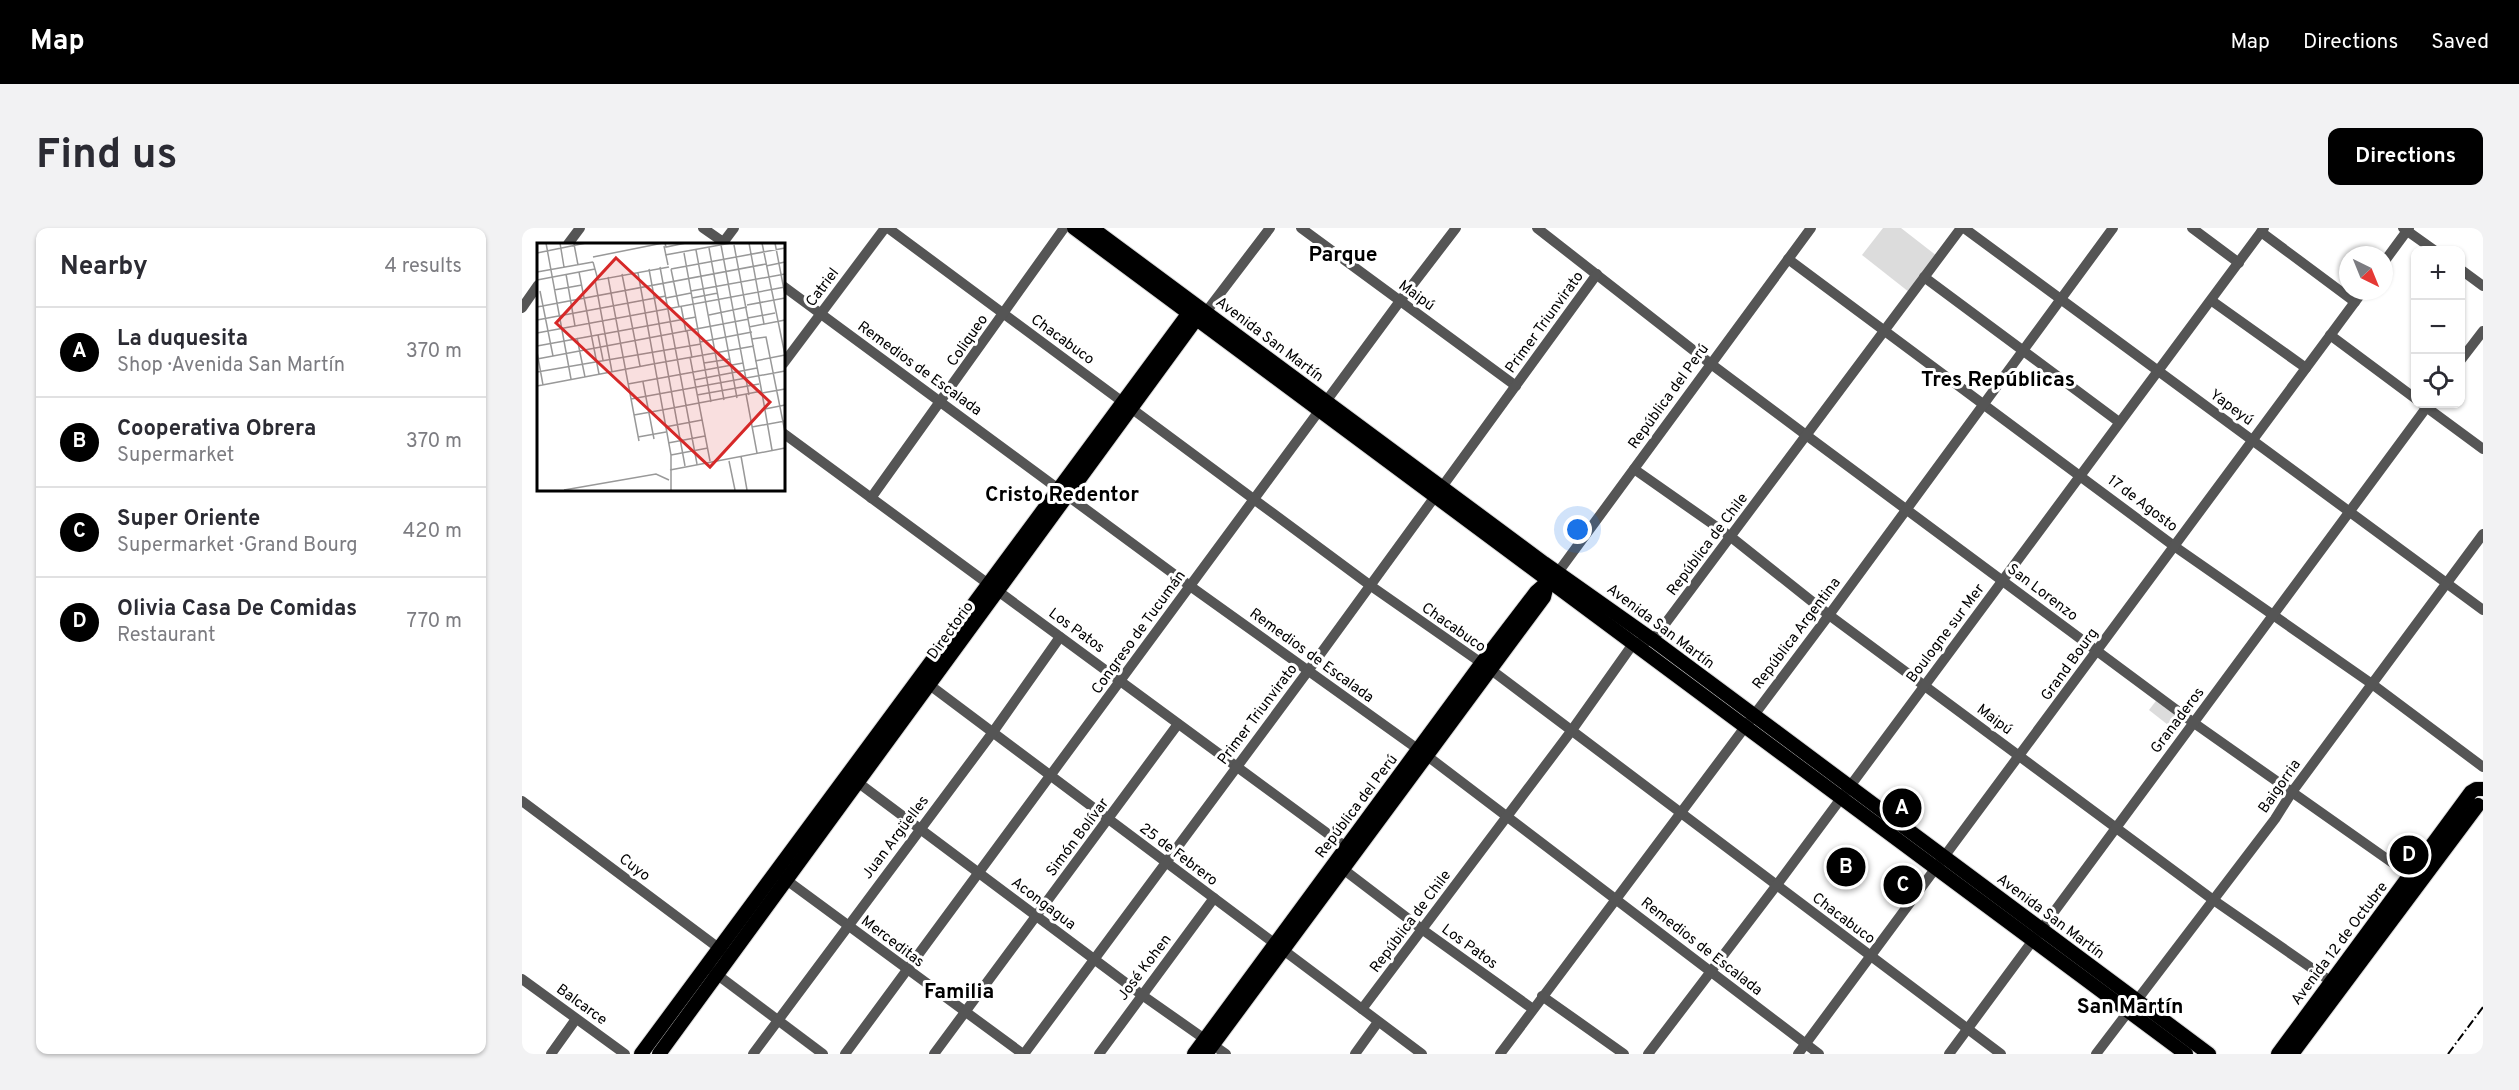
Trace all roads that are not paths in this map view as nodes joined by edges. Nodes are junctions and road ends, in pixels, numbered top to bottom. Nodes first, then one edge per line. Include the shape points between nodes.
1 (580, 228) edge
2 (703, 228) edge
3 (734, 228) edge
4 (886, 228) edge
5 (1064, 228) edge
6 (1074, 228) edge
7 (1092, 228) edge
8 (1270, 228) edge
9 (1301, 228) edge
10 (1456, 228) edge
11 (1538, 228) edge
12 (1811, 228) edge
13 (1962, 228) edge
14 (2113, 228) edge
15 (2192, 228) edge
16 (2406, 229) edge
17 (2263, 230) edge
18 (569, 243) edge
19 (723, 243) edge
20 (725, 243) edge
21 (2429, 246) edge
22 (2393, 248) edge
23 (1788, 259) junction
24 (2239, 263) junction
25 (2465, 272) edge
26 (1597, 274) junction
27 (1924, 277) junction
28 (2483, 285) edge
29 (537, 286) edge
30 (784, 287) edge
31 (2060, 300) junction
32 (1400, 301) junction
33 (2212, 301) junction
34 (2355, 302) joint
35 (522, 308) edge
36 (1197, 312) junction
37 (821, 314) junction
38 (1004, 314) junction
39 (1885, 330) junction
40 (2483, 331) edge
41 (2330, 335) junction
42 (2023, 351) junction
43 (2465, 354) edge
44 (784, 363) edge
45 (1711, 364) junction
46 (2306, 368) junction
47 (2157, 370) junction
48 (1516, 386) junction
49 (2411, 396) edge
50 (941, 402) junction
51 (1984, 404) junction
52 (1128, 405) junction
53 (1323, 406) junction
54 (2423, 408) edge
55 (2429, 408) edge
56 (2119, 422) junction
57 (784, 434) edge
58 (1806, 435) junction
59 (2252, 441) junction
60 (2483, 449) edge
61 (1634, 469) junction
62 (2079, 476) junction
63 (1063, 492) junction
64 (1439, 492) junction
65 (871, 498) junction
66 (1255, 500) junction
67 (1906, 509) junction
68 (2349, 513) junction
69 (2483, 534) edge
70 (1731, 537) junction
71 (2174, 546) junction
72 (1560, 571) junction
73 (1548, 581) junction
74 (2003, 581) junction
75 (2446, 583) junction
76 (1191, 586) junction
77 (1371, 586) junction
78 (993, 587) junction
79 (2483, 610) edge
80 (1829, 615) junction
81 (2273, 616) junction
82 (1060, 637) junction
83 (1653, 640) junction
84 (1633, 644) junction
85 (2097, 651) junction
86 (1485, 667) junction
87 (1308, 671) junction
88 (1121, 680) junction
89 (924, 681) junction
90 (2372, 684) junction
91 (1925, 686) junction
92 (1749, 721) junction
93 (2194, 723) junction
94 (1178, 724) junction
95 (1572, 730) junction
96 (993, 732) junction
97 (1422, 753) junction
98 (2019, 756) junction
99 (2483, 767) edge
100 (1235, 768) junction
101 (1051, 776) junction
102 (852, 779) junction
103 (1849, 786) junction
104 (2292, 792) junction
105 (2480, 796) edge
106 (1840, 798) junction
107 (522, 801) edge
108 (1681, 813) junction
109 (1506, 818) junction
110 (1109, 820) junction
111 (2115, 827) junction
112 (920, 829) junction
113 (1349, 849) junction
114 (1945, 857) junction
115 (1167, 863) junction
116 (1338, 865) junction
117 (1936, 869) junction
118 (979, 873) junction
119 (781, 876) junction
120 (2414, 879) junction
121 (1776, 886) junction
122 (1214, 898) junction
123 (1616, 899) junction
124 (2212, 899) junction
125 (1037, 917) junction
126 (848, 926) junction
127 (2041, 929) junction
128 (1423, 930) junction
129 (2032, 940) junction
130 (1279, 946) junction
131 (725, 952) junction
132 (1870, 957) junction
133 (1094, 960) junction
134 (712, 970) junction
135 (906, 970) junction
136 (1709, 972) junction
137 (522, 978) edge
138 (2336, 985) junction
139 (1142, 995) junction
140 (1542, 996) junction
141 (2132, 1006) junction
142 (1362, 1009) junction
143 (1533, 1009) junction
144 (966, 1012) junction
145 (576, 1019) junction
146 (778, 1020) junction
147 (1378, 1022) junction
148 (1967, 1029) junction
149 (1806, 1044) junction
150 (1208, 1046) edge
151 (551, 1054) edge
152 (625, 1054) edge
153 (641, 1054) edge
154 (659, 1054) edge
155 (753, 1054) edge
156 (824, 1054) edge
157 (845, 1054) edge
158 (934, 1054) edge
159 (1023, 1054) edge
160 (1099, 1054) edge
161 (1194, 1054) edge
162 (1226, 1054) edge
163 (1355, 1054) edge
164 (1422, 1054) edge
165 (1500, 1054) edge
166 (1624, 1054) edge
167 (1648, 1054) edge
168 (1798, 1054) edge
169 (1819, 1054) edge
170 (1949, 1054) edge
171 (2001, 1054) edge
172 (2096, 1054) edge
173 (2186, 1054) edge
174 (2209, 1054) edge
175 (2278, 1054) edge
176 (2292, 1054) edge

1 - 18 street
2 - 19 street
3 - 20 street
4 - 37 street, Catriel
4 - 38 street, Chacabuco
5 - 38 street, Coliqueo
6 - 36 main road, Avenida San Martín
7 - 36 main road, Avenida San Martín
8 - 36 street, Directorio
9 - 32 street, Maipú
10 - 32 street, Congreso de Tucumán
11 - 26 street
12 - 23 street, República del Perú
13 - 27 street, República de Chile
13 - 31 street, Yapeyú
14 - 31 street, República Argentina
15 - 24 street
16 - 21 street
16 - 22 street
17 - 24 street, Boulogne sur Mer
17 - 34 street
23 - 39 street, 17 de Agosto
23 - 45 street, República del Perú
24 - 33 street, Boulogne sur Mer
25 - 28 street
26 - 45 street, San Lorenzo
26 - 48 street, Primer Triunvirato
27 - 39 street, República de Chile
27 - 42 street
29 - 35 street
30 - 37 street, Remedios de Escalada
31 - 42 street, República Argentina
31 - 47 street, Yapeyú
32 - 48 street, Maipú
32 - 53 street, Congreso de Tucumán
33 - 46 street
33 - 47 street, Boulogne sur Mer
34 - 41 street, Grand Bourg
36 - 52 main road, Directorio
36 - 53 main road, Avenida San Martín
37 - 44 street, Catriel
37 - 50 street, Remedios de Escalada
38 - 50 street, Coliqueo
38 - 52 street, Chacabuco
39 - 51 street, 17 de Agosto
39 - 58 street, República de Chile
40 - 43 street
41 - 46 street, Grand Bourg
41 - 49 street
42 - 51 street, República Argentina
42 - 56 street
45 - 58 street, San Lorenzo
45 - 61 street, República del Perú
46 - 59 street, Grand Bourg
47 - 56 street, Boulogne sur Mer
47 - 59 street, Yapeyú
48 - 64 street, Primer Triunvirato
50 - 63 street, Remedios de Escalada
50 - 65 street, Coliqueo
51 - 62 street, 17 de Agosto
51 - 67 street, República Argentina
52 - 63 main road, Directorio
52 - 66 street, Chacabuco
53 - 64 main road, Avenida San Martín
53 - 66 street, Congreso de Tucumán
54 - 68 street, Granaderos
55 - 60 street
56 - 62 street, Boulogne sur Mer
57 - 65 street, Los Patos
58 - 67 street, San Lorenzo
58 - 70 street, República de Chile
59 - 68 street, Yapeyú
59 - 71 street, Grand Bourg
61 - 70 street, Maipú
61 - 72 street, República del Perú
62 - 71 street, 17 de Agosto
62 - 74 street, Boulogne sur Mer
63 - 76 street, Remedios de Escalada
63 - 78 main road, Directorio
64 - 72 main road, Avenida San Martín
64 - 73 main road, Avenida San Martín
64 - 77 street, Primer Triunvirato
65 - 78 street, Los Patos
66 - 76 street, Congreso de Tucumán
66 - 77 street, Chacabuco
67 - 74 street, San Lorenzo
67 - 80 street, República Argentina
68 - 75 street, Yapeyú
68 - 81 street, Granaderos
69 - 75 street, Baigorria
70 - 80 street, Maipú
70 - 83 street, República de Chile
71 - 81 street, 17 de Agosto
71 - 85 street, Grand Bourg
72 - 73 main road, República del Perú
72 - 83 main road, Avenida San Martín
73 - 84 main road, Avenida San Martín
73 - 86 main road, República del Perú via 1536,592
74 - 85 street, San Lorenzo
74 - 91 street, Boulogne sur Mer
75 - 79 street, Yapeyú
75 - 90 street, Baigorria
76 - 87 street, Remedios de Escalada
76 - 88 street, Congreso de Tucumán
77 - 86 street, Chacabuco
77 - 87 street, Primer Triunvirato
78 - 82 street, Los Patos
78 - 89 main road, Directorio
80 - 91 street, Maipú
80 - 92 street, República Argentina
81 - 90 street, 17 de Agosto
81 - 93 street, Granaderos
82 - 88 street, Los Patos
82 - 96 street, Juan Argüelles
83 - 84 street
83 - 92 main road, Avenida San Martín
84 - 92 main road, Avenida San Martín
84 - 95 street, República de Chile
85 - 93 street, San Lorenzo
85 - 98 street, Grand Bourg
86 - 95 street, Chacabuco
86 - 97 main road, República del Perú
87 - 97 street, Remedios de Escalada
87 - 100 street, Primer Triunvirato
88 - 94 street, Los Patos
88 - 101 street, Congreso de Tucumán
89 - 96 street, 25 de Febrero
89 - 102 main road, Directorio
90 - 99 street, 17 de Agosto
90 - 104 street, Baigorria
91 - 98 street, Maipú
91 - 103 street, Boulogne sur Mer
92 - 103 main road, Avenida San Martín
92 - 106 main road, Avenida San Martín
92 - 108 street, República Argentina
93 - 104 street, San Lorenzo
93 - 111 street, Granaderos
94 - 100 street, Los Patos
94 - 110 street, Simón Bolívar
95 - 108 street, Chacabuco
95 - 109 street, República de Chile
96 - 101 street, 25 de Febrero
96 - 112 street, Juan Argüelles
97 - 109 street, Remedios de Escalada
97 - 113 main road, República del Perú
98 - 111 street, Maipú
98 - 114 street, Grand Bourg
100 - 113 street, Los Patos
100 - 115 street, Primer Triunvirato
101 - 110 street, 25 de Febrero
101 - 118 street, Congreso de Tucumán
102 - 112 street, Acongagua
102 - 119 main road, Directorio
103 - 106 street, Boulogne sur Mer
103 - 114 main road, Avenida San Martín
104 - 120 street, San Lorenzo
104 - 124 street, Baigorria
105 - 120 main road, Avenida 12 de Octubre
106 - 117 main road, Avenida San Martín
106 - 121 street, Boulogne sur Mer
107 - 131 street, Cuyo
108 - 121 street, Chacabuco
108 - 123 street, República Argentina
109 - 123 street, Remedios de Escalada
109 - 128 street, República de Chile
110 - 115 street, 25 de Febrero
110 - 125 street, Simón Bolívar
111 - 124 street, Maipú
111 - 127 street, Granaderos
112 - 118 street, Acongagua
112 - 126 street, Juan Argüelles
113 - 116 main road, República del Perú
114 - 117 street, Grand Bourg
114 - 127 main road, Avenida San Martín
115 - 122 street, 25 de Febrero
115 - 133 street, Primer Triunvirato
116 - 128 street, Los Patos
116 - 130 main road, República del Perú
117 - 129 main road, Avenida San Martín
117 - 132 street, Grand Bourg
118 - 125 street, Acongagua
118 - 135 street, Congreso de Tucumán
119 - 126 street, Merceditas
119 - 131 main road, Directorio
120 - 138 main road, Avenida 12 de Octubre
121 - 132 street, Chacabuco
121 - 136 street, Boulogne sur Mer
122 - 130 street, 25 de Febrero
122 - 139 street, José Kohen
123 - 136 street, Remedios de Escalada
123 - 140 street, República Argentina
124 - 138 street, Maipú
124 - 141 street, Baigorria
125 - 133 street, Acongagua
125 - 144 street, Simón Bolívar
126 - 135 street, Merceditas
126 - 146 street, Juan Argüelles
127 - 129 street, Granaderos
127 - 141 main road, Avenida San Martín
128 - 142 street, República de Chile
128 - 143 street, Los Patos
129 - 141 main road, Avenida San Martín
129 - 148 street, Granaderos
130 - 142 street, 25 de Febrero
130 - 150 main road, República del Perú
131 - 134 main road, Directorio
132 - 148 street, Chacabuco
132 - 149 street, Grand Bourg
133 - 139 street, Acongagua
133 - 159 street, Primer Triunvirato
134 - 146 street
134 - 153 main road, Directorio
134 - 154 main road, Directorio
135 - 144 street, Merceditas
135 - 157 street, Congreso de Tucumán
136 - 149 street, Remedios de Escalada
136 - 167 street, Boulogne sur Mer
137 - 145 street, Balcarce
138 - 175 main road, Avenida 12 de Octubre
138 - 176 main road, Avenida 12 de Octubre
139 - 150 street, Acongagua
139 - 160 street, José Kohen
140 - 143 street, República Argentina
140 - 166 street
141 - 172 street, Baigorria
141 - 173 main road, Avenida San Martín
141 - 174 main road, Avenida San Martín
142 - 147 street, 25 de Febrero
143 - 165 street, República Argentina
144 - 158 street, Simón Bolívar
144 - 159 street, Merceditas
145 - 151 street
145 - 152 street, Balcarce
146 - 155 street, Juan Argüelles
146 - 156 street
147 - 163 street
147 - 164 street, 25 de Febrero
148 - 170 street, Granaderos
148 - 171 street, Chacabuco
149 - 168 street, Grand Bourg
149 - 169 street, Remedios de Escalada
150 - 161 main road, República del Perú
150 - 162 street, Acongagua

